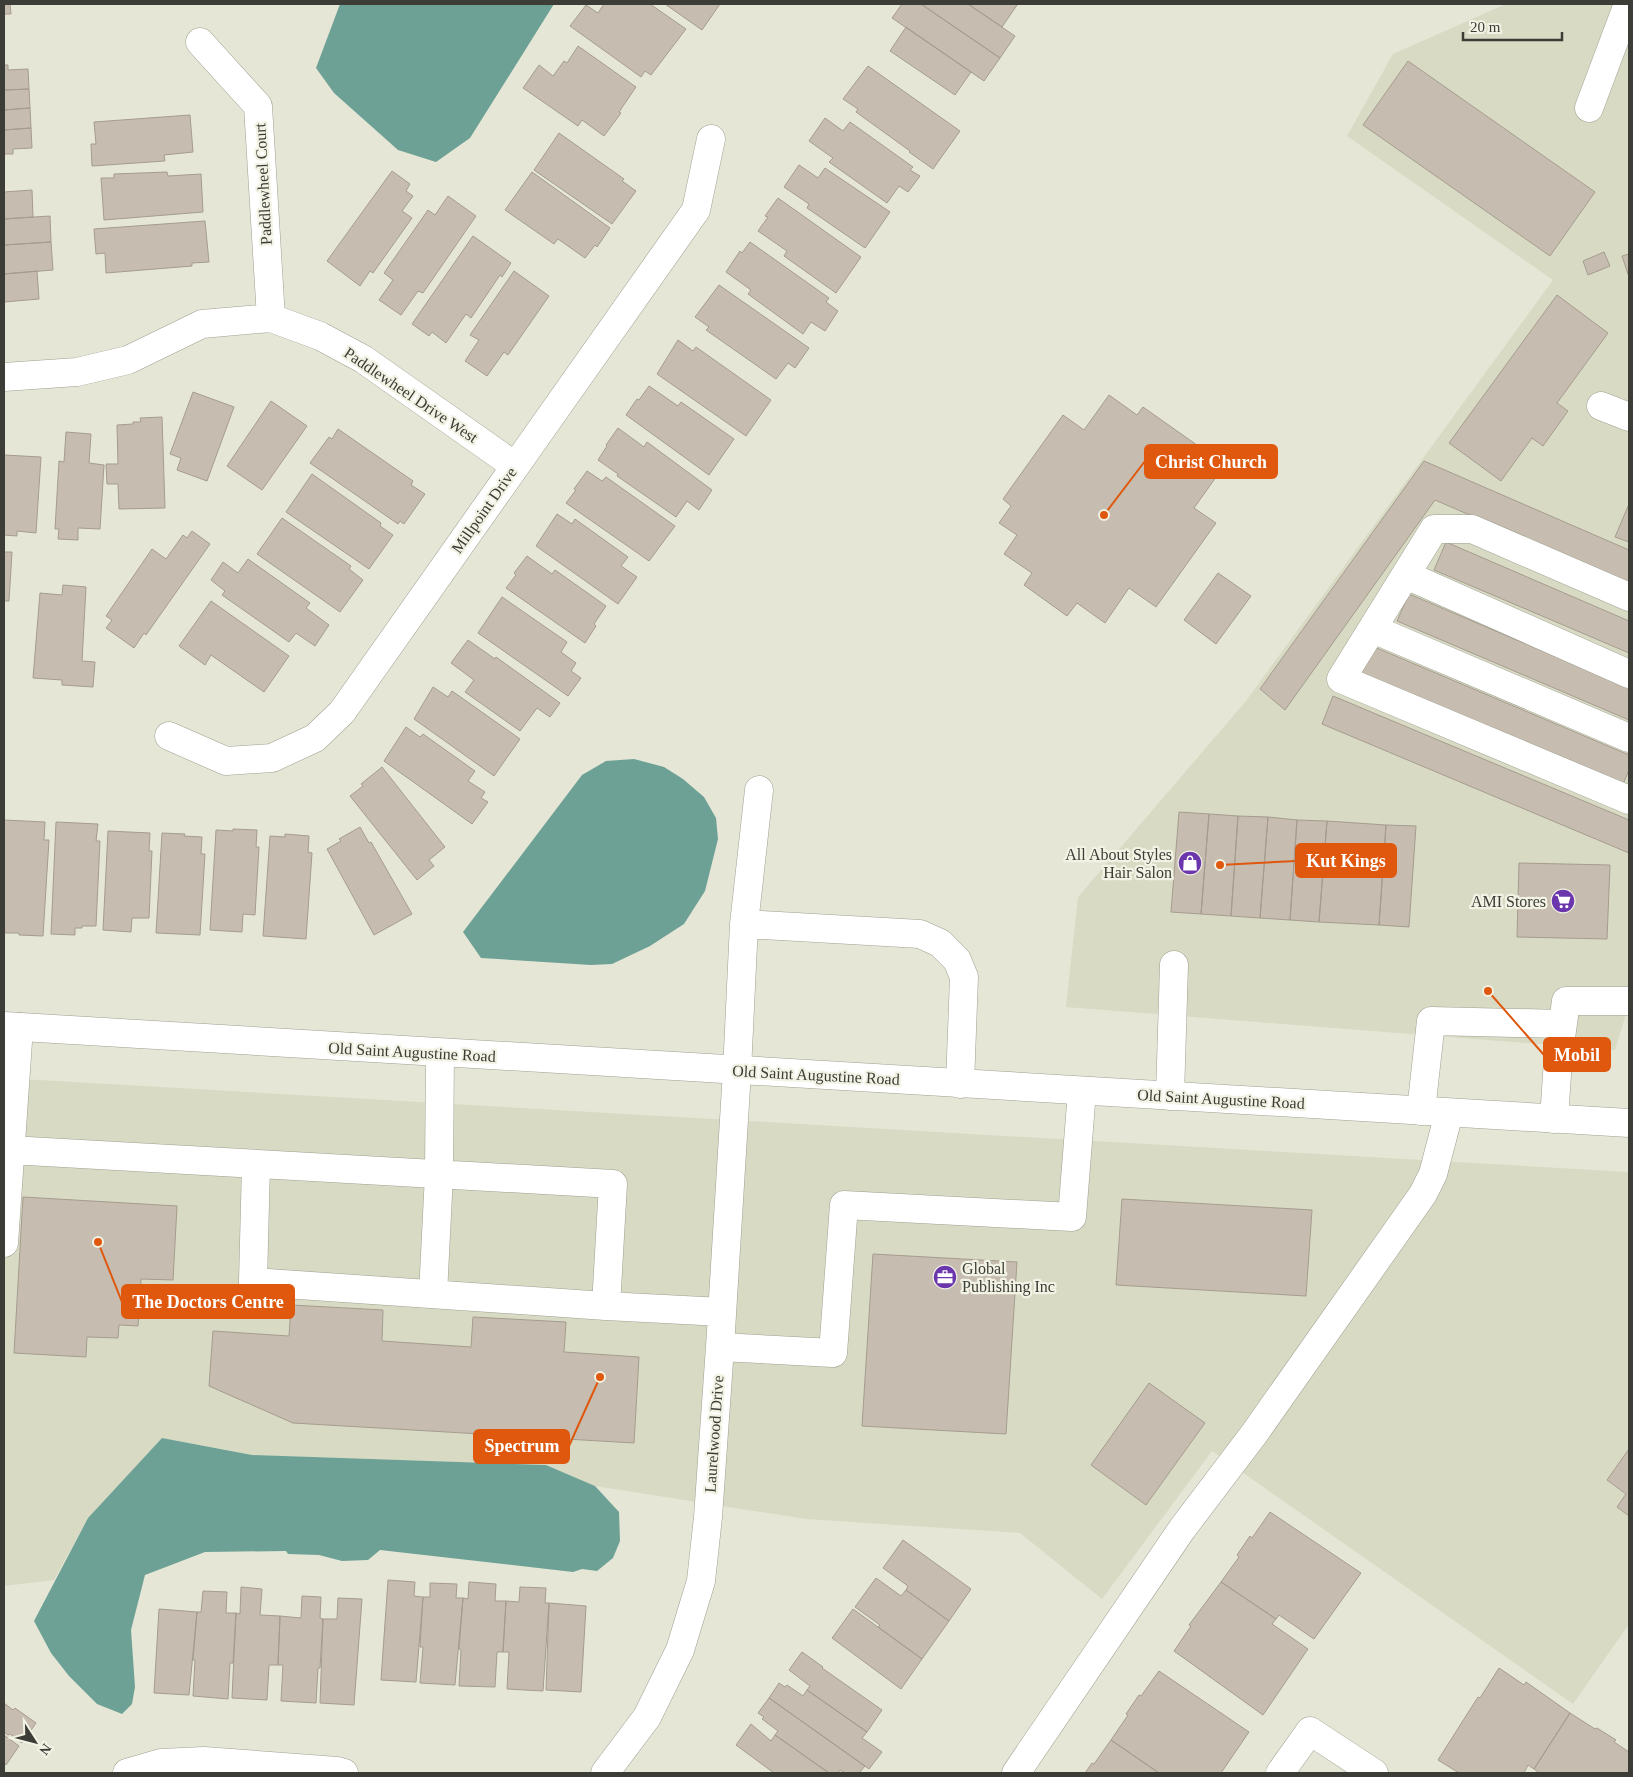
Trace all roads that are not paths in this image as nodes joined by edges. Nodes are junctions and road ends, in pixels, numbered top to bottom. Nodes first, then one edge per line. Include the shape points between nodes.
1 (1628, 4) edge
2 (200, 42) dead end
3 (1589, 108) dead end
4 (711, 139) dead end
5 (271, 318) junction
6 (4, 377) edge
7 (1601, 406) dead end
8 (1629, 417) edge
9 (515, 466) junction
10 (1406, 575) junction
11 (1629, 597) edge
12 (1372, 629) junction
13 (1629, 674) edge
14 (169, 736) dead end
15 (1629, 738) edge
16 (759, 790) dead end
17 (1629, 800) edge
18 (744, 924) junction
19 (1174, 965) dead end
20 (1629, 1001) edge
21 (1563, 1024) junction
22 (11, 1027) edge
23 (440, 1053) junction
24 (737, 1071) junction
25 (960, 1084) junction
26 (1082, 1091) junction
27 (1170, 1096) junction
28 (1421, 1111) junction
29 (1449, 1112) junction
30 (1554, 1119) junction
31 (1629, 1123) edge
32 (10, 1150) junction
33 (256, 1165) junction
34 (438, 1175) junction
35 (4, 1243) edge
36 (433, 1294) junction
37 (606, 1306) junction
38 (722, 1312) junction
39 (720, 1347) junction
40 (127, 1773) edge
41 (344, 1773) edge
42 (605, 1773) edge
43 (1016, 1773) edge
44 (1280, 1773) edge
45 (1374, 1773) edge

1 - 3 street
2 - 5 street, Paddlewheel Court via 258,106
4 - 9 street, Millpoint Drive via 696,210
5 - 6 street, Paddlewheel Drive West via 202,324 128,360 77,372
5 - 9 street, Paddlewheel Drive West via 320,336 363,359
7 - 8 street
9 - 14 street, Millpoint Drive via 342,712 315,738 272,758 226,761
10 - 11 street via 1434,530 1472,529
10 - 12 street
10 - 13 street
12 - 15 street
12 - 17 street via 1341,679
16 - 18 street, Laurelwood Drive
18 - 24 street, Laurelwood Drive
18 - 25 street via 920,934 940,943 957,960 964,976
19 - 27 street
20 - 21 street via 1566,1001
21 - 28 street via 1431,1021
21 - 30 street
22 - 23 street, Old Saint Augustine Road
22 - 32 street
23 - 24 street, Old Saint Augustine Road
23 - 34 street
24 - 25 street, Old Saint Augustine Road
24 - 38 street, Laurelwood Drive
25 - 26 street, Old Saint Augustine Road
26 - 27 street, Old Saint Augustine Road
26 - 39 street via 1072,1217 844,1206 833,1353
27 - 28 street, Old Saint Augustine Road
28 - 29 street, Old Saint Augustine Road
29 - 30 street, Old Saint Augustine Road
29 - 43 street via 1433,1174 1423,1194 1254,1434 1182,1529
30 - 31 street, Old Saint Augustine Road
32 - 33 street
32 - 35 street
33 - 34 street
33 - 36 street via 253,1282
34 - 36 street
34 - 37 street via 613,1184
36 - 37 street
37 - 38 street
38 - 39 street, Laurelwood Drive
39 - 42 street, Laurelwood Drive via 701,1581 680,1650 647,1717
40 - 41 street via 161,1763 204,1761
44 - 45 street via 1310,1731

